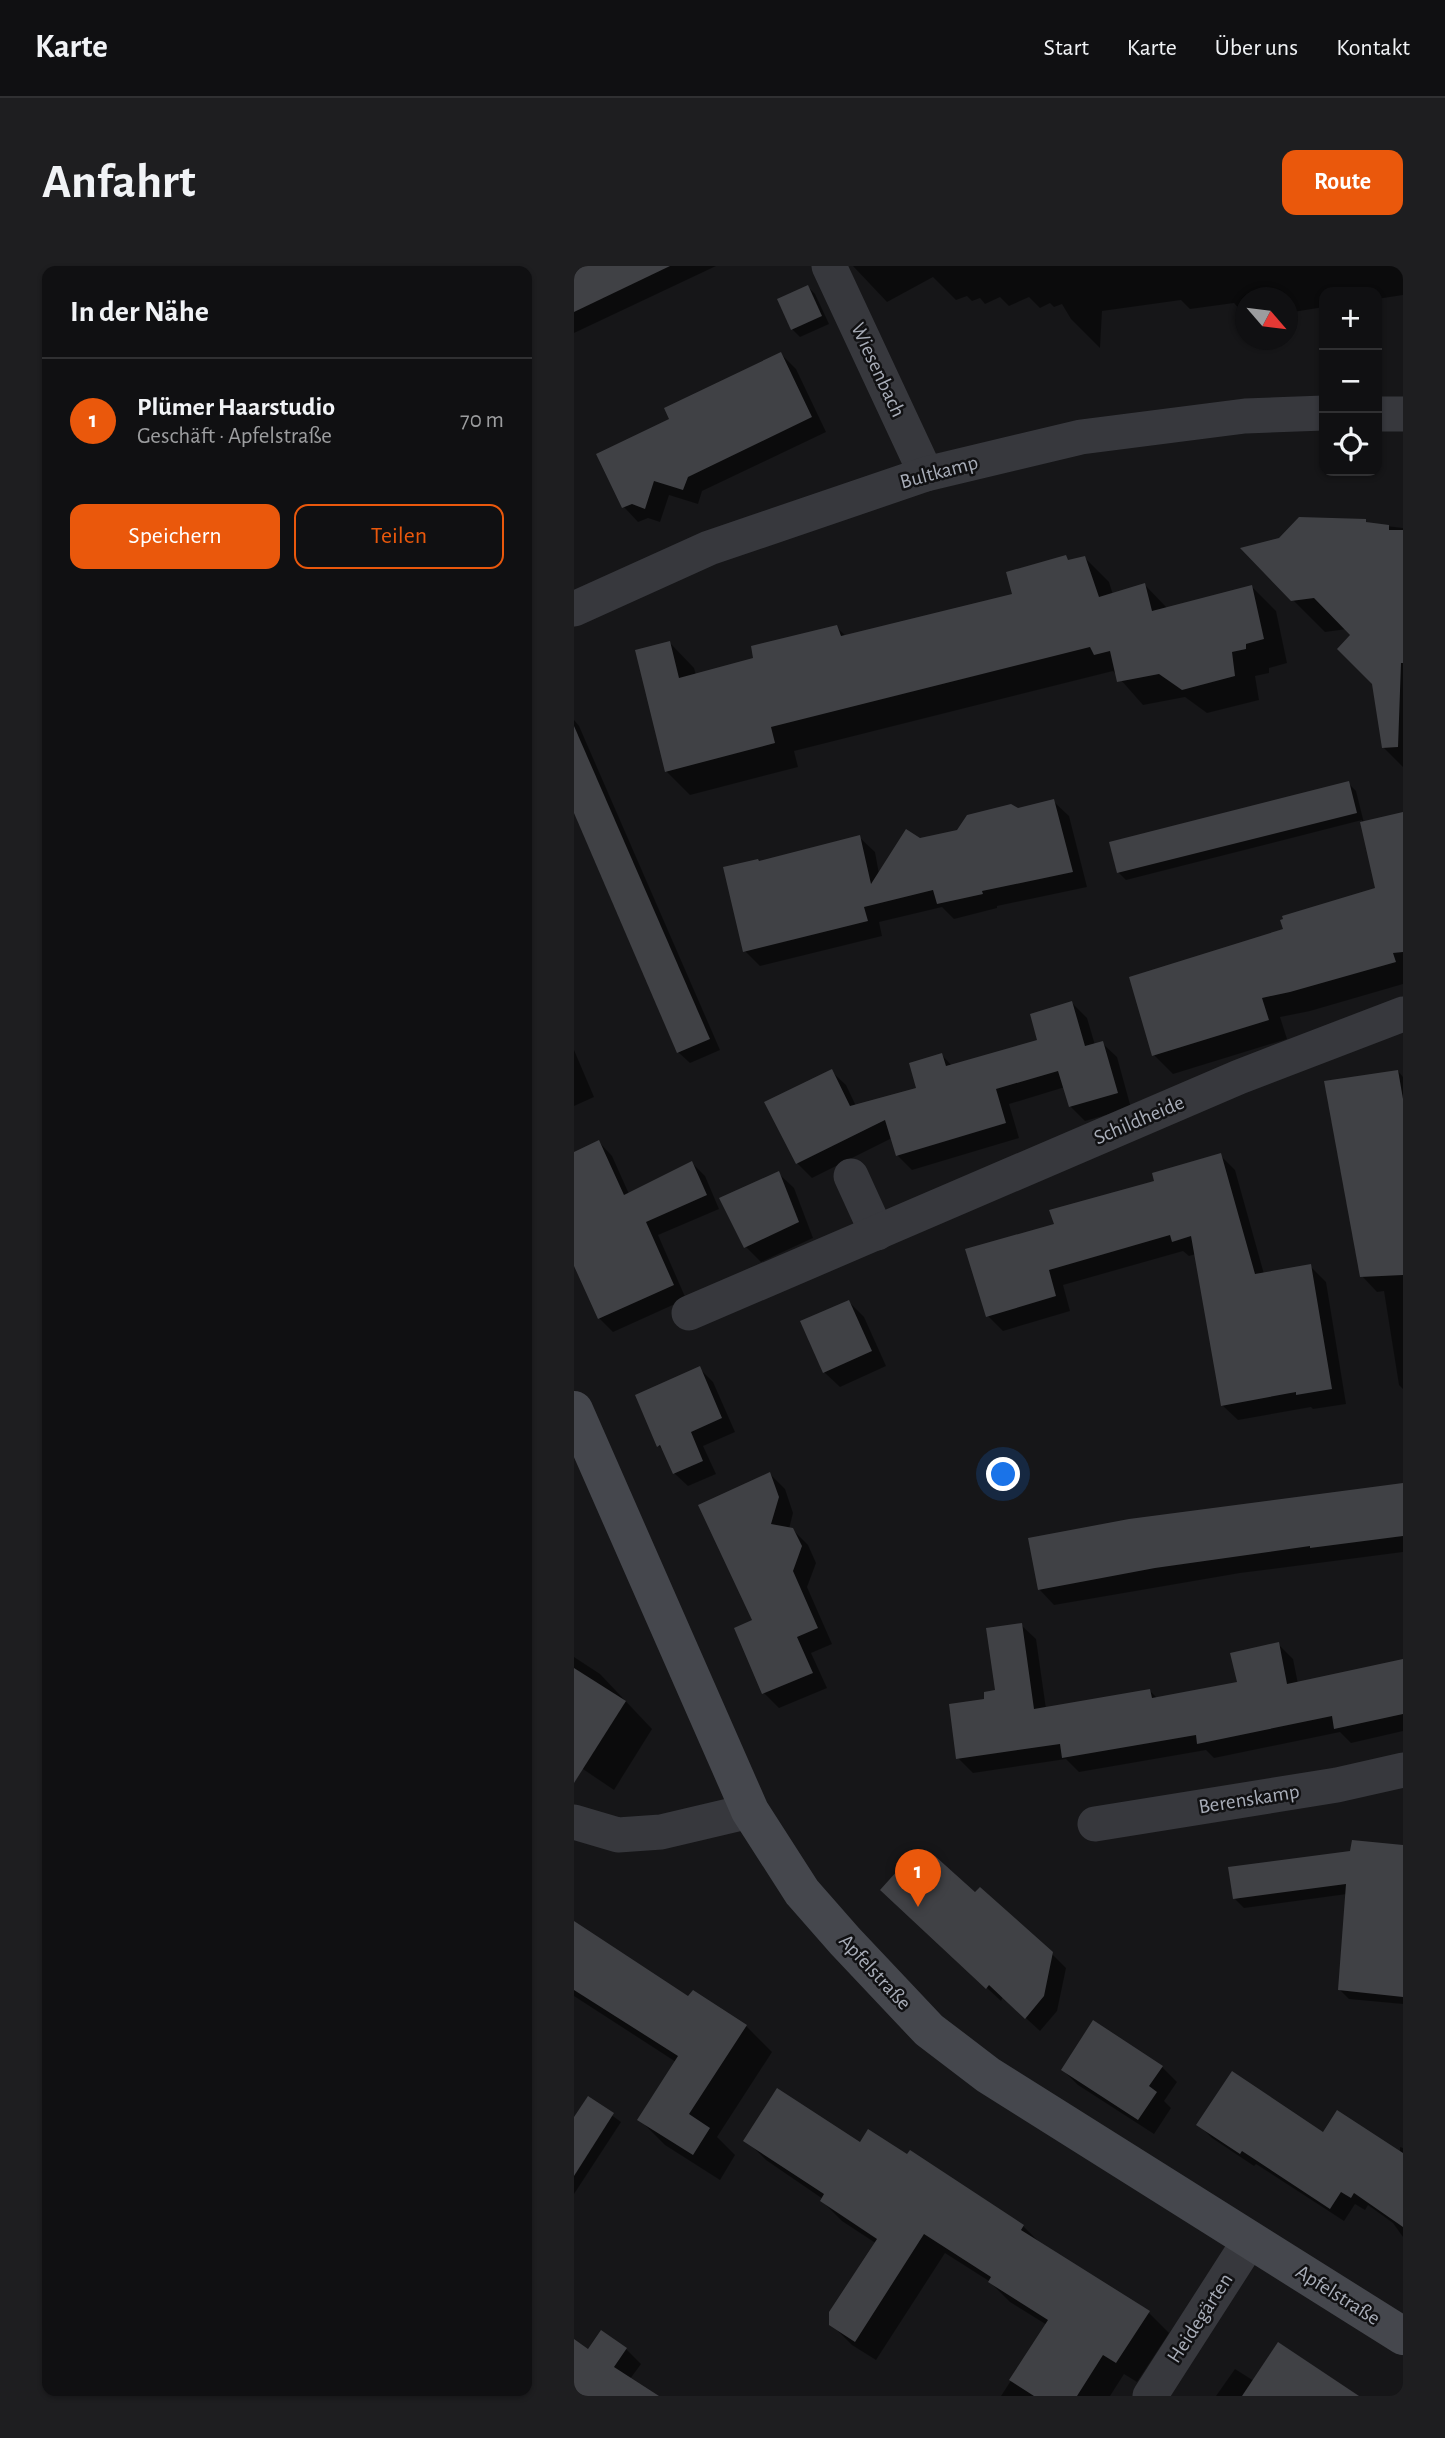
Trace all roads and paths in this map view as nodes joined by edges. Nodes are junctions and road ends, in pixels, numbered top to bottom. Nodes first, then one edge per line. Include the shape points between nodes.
1 (829, 266) edge
2 (1319, 413) edge
3 (1382, 414) edge
4 (1403, 414) edge
5 (926, 474) junction
6 (574, 609) edge
7 (1403, 1014) edge
8 (852, 1176) dead end
9 (877, 1234) junction
10 (689, 1313) dead end
11 (574, 1410) edge
12 (1403, 1770) edge
13 (750, 1811) junction
14 (574, 1822) edge
15 (1095, 1824) dead end
16 (1250, 2240) junction
17 (1403, 2336) edge
18 (1150, 2396) edge

1 - 5 street, Wiesenbach
2 - 5 street, Bultkamp via 1245,416 1081,437
3 - 4 street
5 - 6 street, Bultkamp via 709,548
7 - 9 street, Schildheide via 1239,1077
8 - 9 street
9 - 10 street, Schildheide
11 - 13 street, Apfelstraße
12 - 15 street, Berenskamp
13 - 14 street via 629,1835
13 - 16 street, Apfelstraße via 802,1892 929,2030 988,2075
16 - 17 street, Apfelstraße
16 - 18 street, Heidegärten

